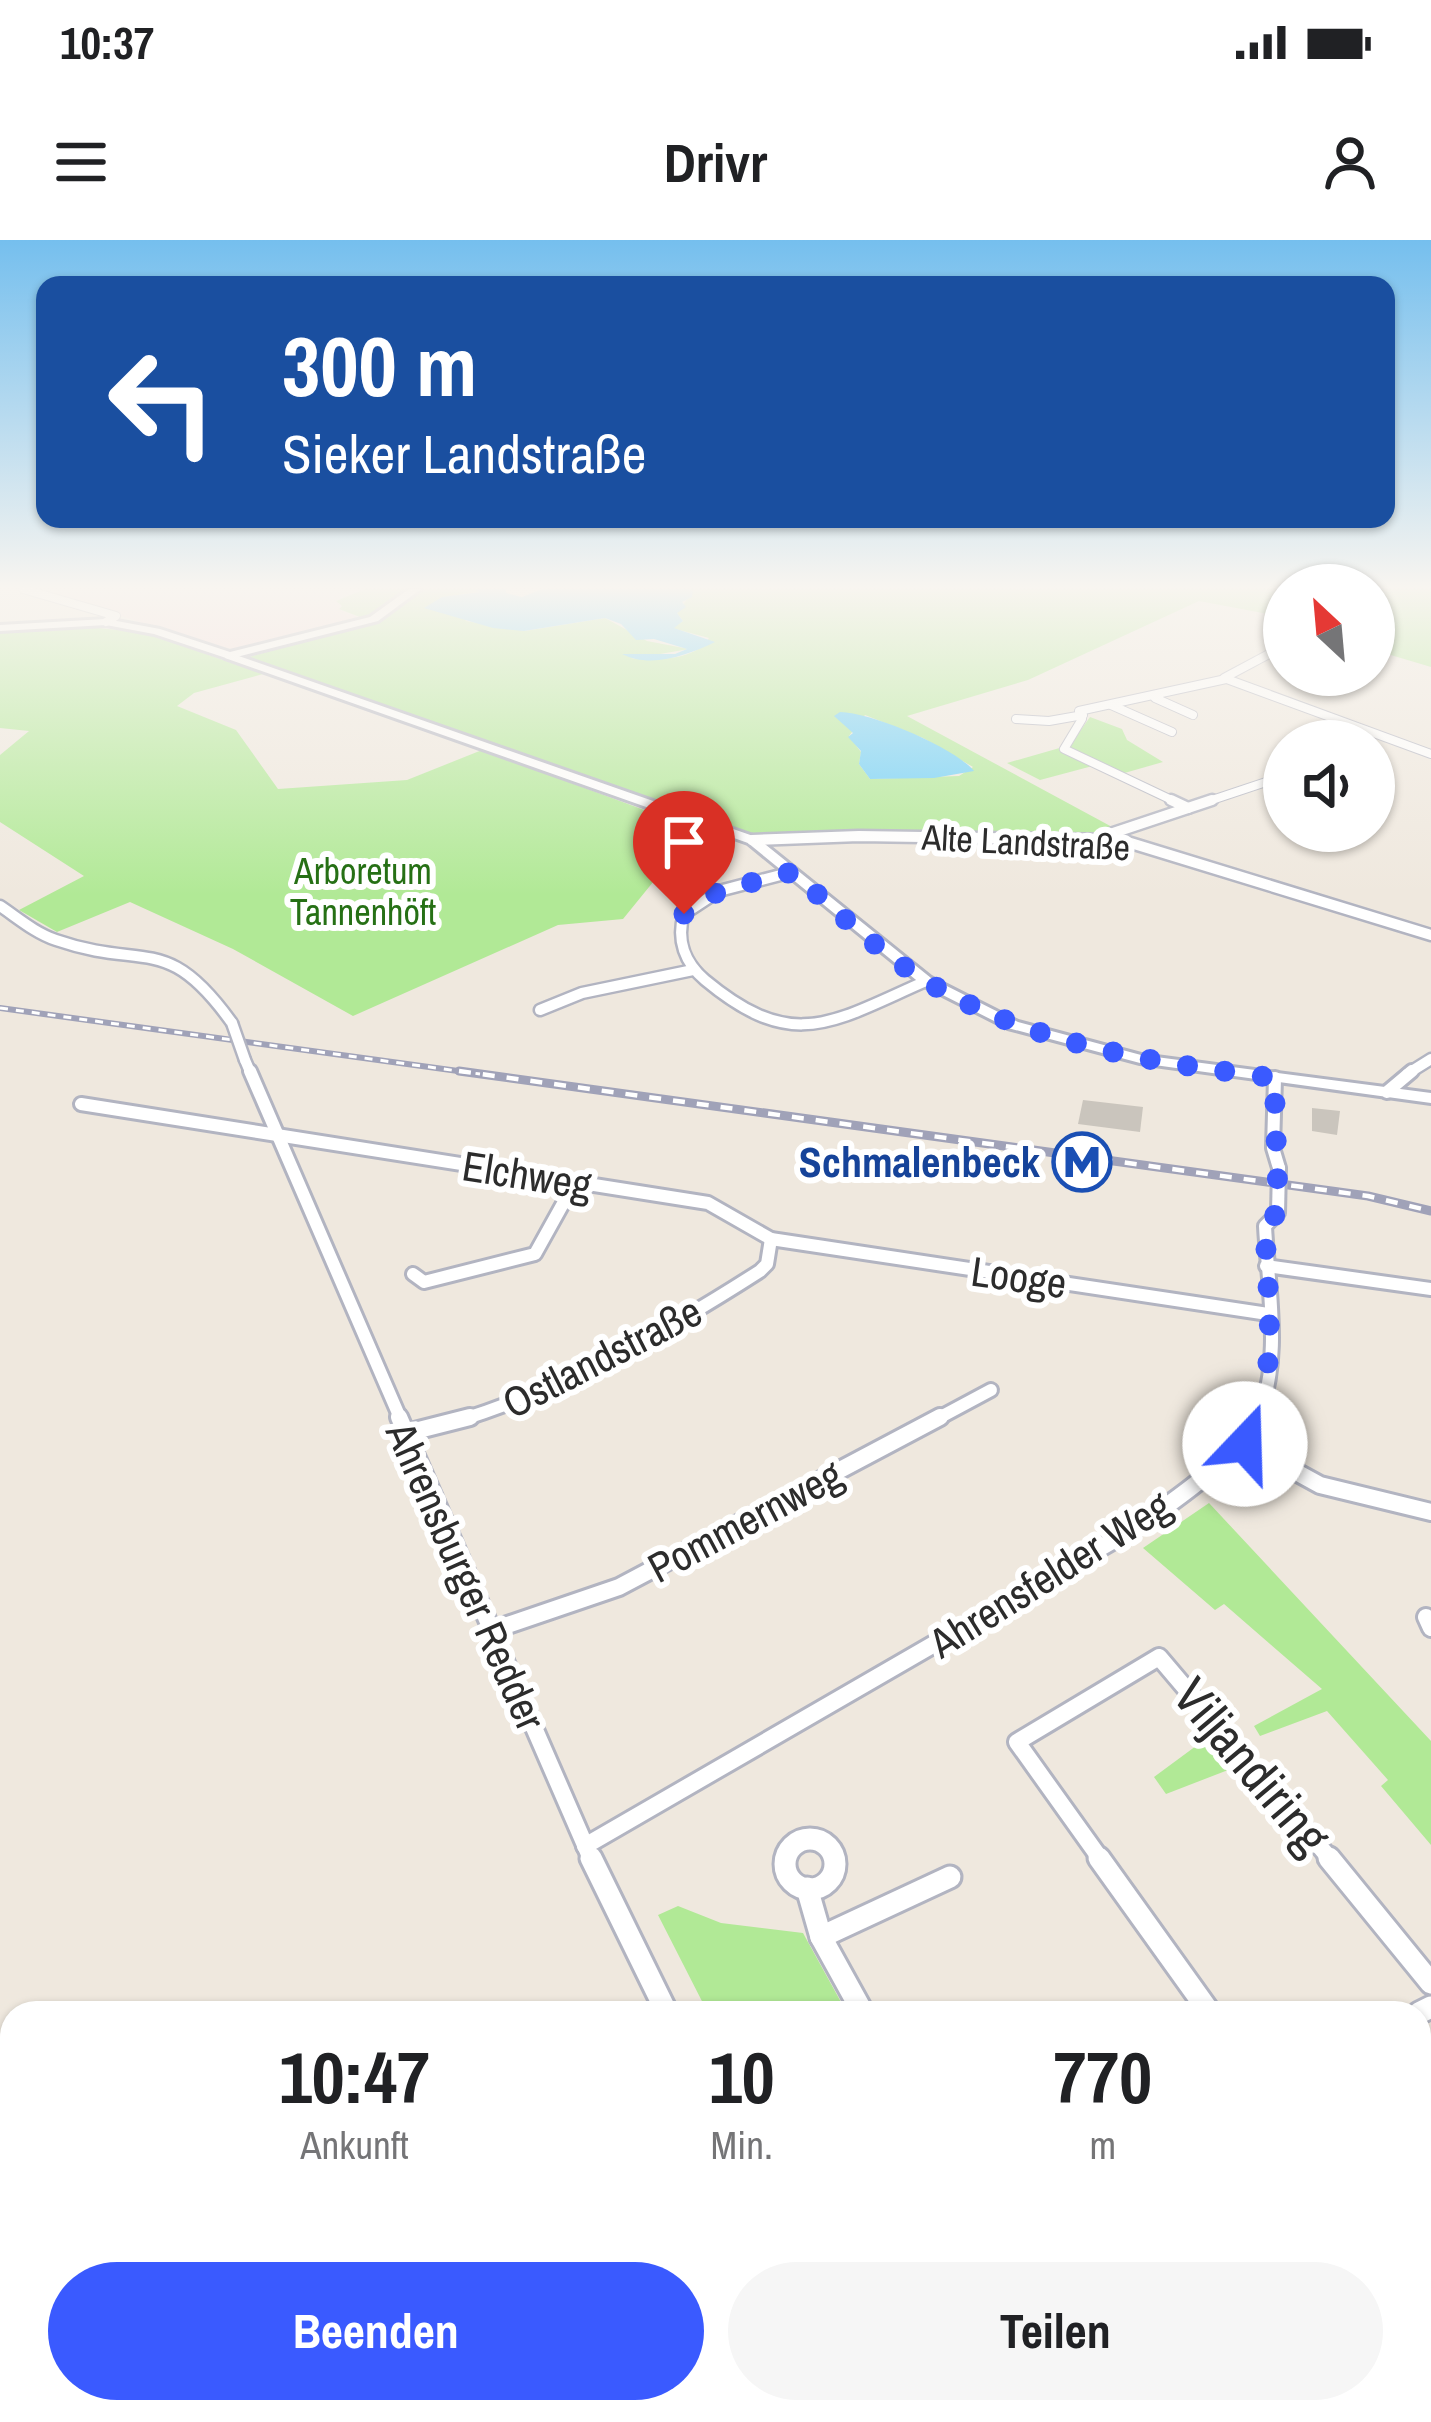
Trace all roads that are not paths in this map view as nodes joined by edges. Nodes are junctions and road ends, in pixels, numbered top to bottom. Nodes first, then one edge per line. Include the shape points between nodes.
1 (327, 691) edge
2 (1183, 691) edge
3 (1257, 691) edge
4 (1155, 698) junction
5 (1111, 705) junction
6 (1193, 715) dead end
7 (1083, 716) junction
8 (1016, 719) dead end
9 (1340, 720) edge
10 (1172, 732) dead end
11 (1395, 739) edge
12 (1431, 754) edge
13 (1263, 783) edge
14 (1188, 808) junction
15 (1099, 838) junction
16 (752, 841) junction
17 (792, 872) junction
18 (0, 907) edge
19 (1431, 935) edge
20 (693, 970) junction
21 (926, 981) junction
22 (540, 1010) dead end
23 (1431, 1059) edge
24 (1275, 1078) junction
25 (1388, 1092) junction
26 (1431, 1098) edge
27 (81, 1104) dead end
28 (274, 1135) junction
29 (575, 1182) junction
30 (771, 1240) junction
31 (1266, 1266) junction
32 (412, 1274) dead end
33 (1431, 1288) edge
34 (1268, 1314) junction
35 (991, 1390) dead end
36 (404, 1434) junction
37 (1245, 1444) junction
38 (1431, 1512) edge
39 (490, 1631) junction
40 (584, 1846) junction
41 (950, 1877) dead end
42 (807, 1888) dead end
43 (821, 1937) junction
44 (1431, 1983) edge
45 (661, 2001) edge
46 (856, 2001) edge
47 (1201, 2001) edge

1 - 16 street
2 - 4 street
3 - 9 street
4 - 5 street
4 - 6 street
5 - 7 street via 1079,711
5 - 10 street
7 - 8 street
7 - 14 street via 1064,748
11 - 12 street
13 - 14 street
14 - 15 street
15 - 16 street, Alte Landstraße
15 - 19 street, Alte Landstraße
16 - 17 street
17 - 20 street via 693,904 680,931
17 - 21 street
18 - 28 street, Ahrensburger Redder, bridge via 58,941 174,961 200,978 232,1023
20 - 21 street via 754,1019 788,1028 830,1021
20 - 22 street
21 - 24 street via 1013,1024 1100,1052
23 - 25 street
24 - 25 street
24 - 31 street, bridge via 1277,1213 1265,1226
25 - 26 street
27 - 28 street
28 - 29 street, Elchweg
28 - 36 street, Ahrensburger Redder
29 - 30 street, Elchweg via 708,1203
29 - 32 street via 535,1254 450,1279 424,1282
30 - 34 street, Looge
30 - 36 street, Ostlandstraße via 760,1271 652,1342 510,1406
31 - 33 street
31 - 34 street
34 - 37 street via 1267,1385
35 - 39 street, Pommernweg via 619,1587
36 - 39 street, Ahrensburger Redder
37 - 38 street via 1320,1485
37 - 40 street, Ahrensfelder Weg via 1080,1559
39 - 40 street, Ahrensburger Redder
40 - 45 street, Ahrensburger Redder
41 - 43 street
42 - 43 street
43 - 46 street
44 - 47 street, Viljandiring via 1159,1657 1017,1742

